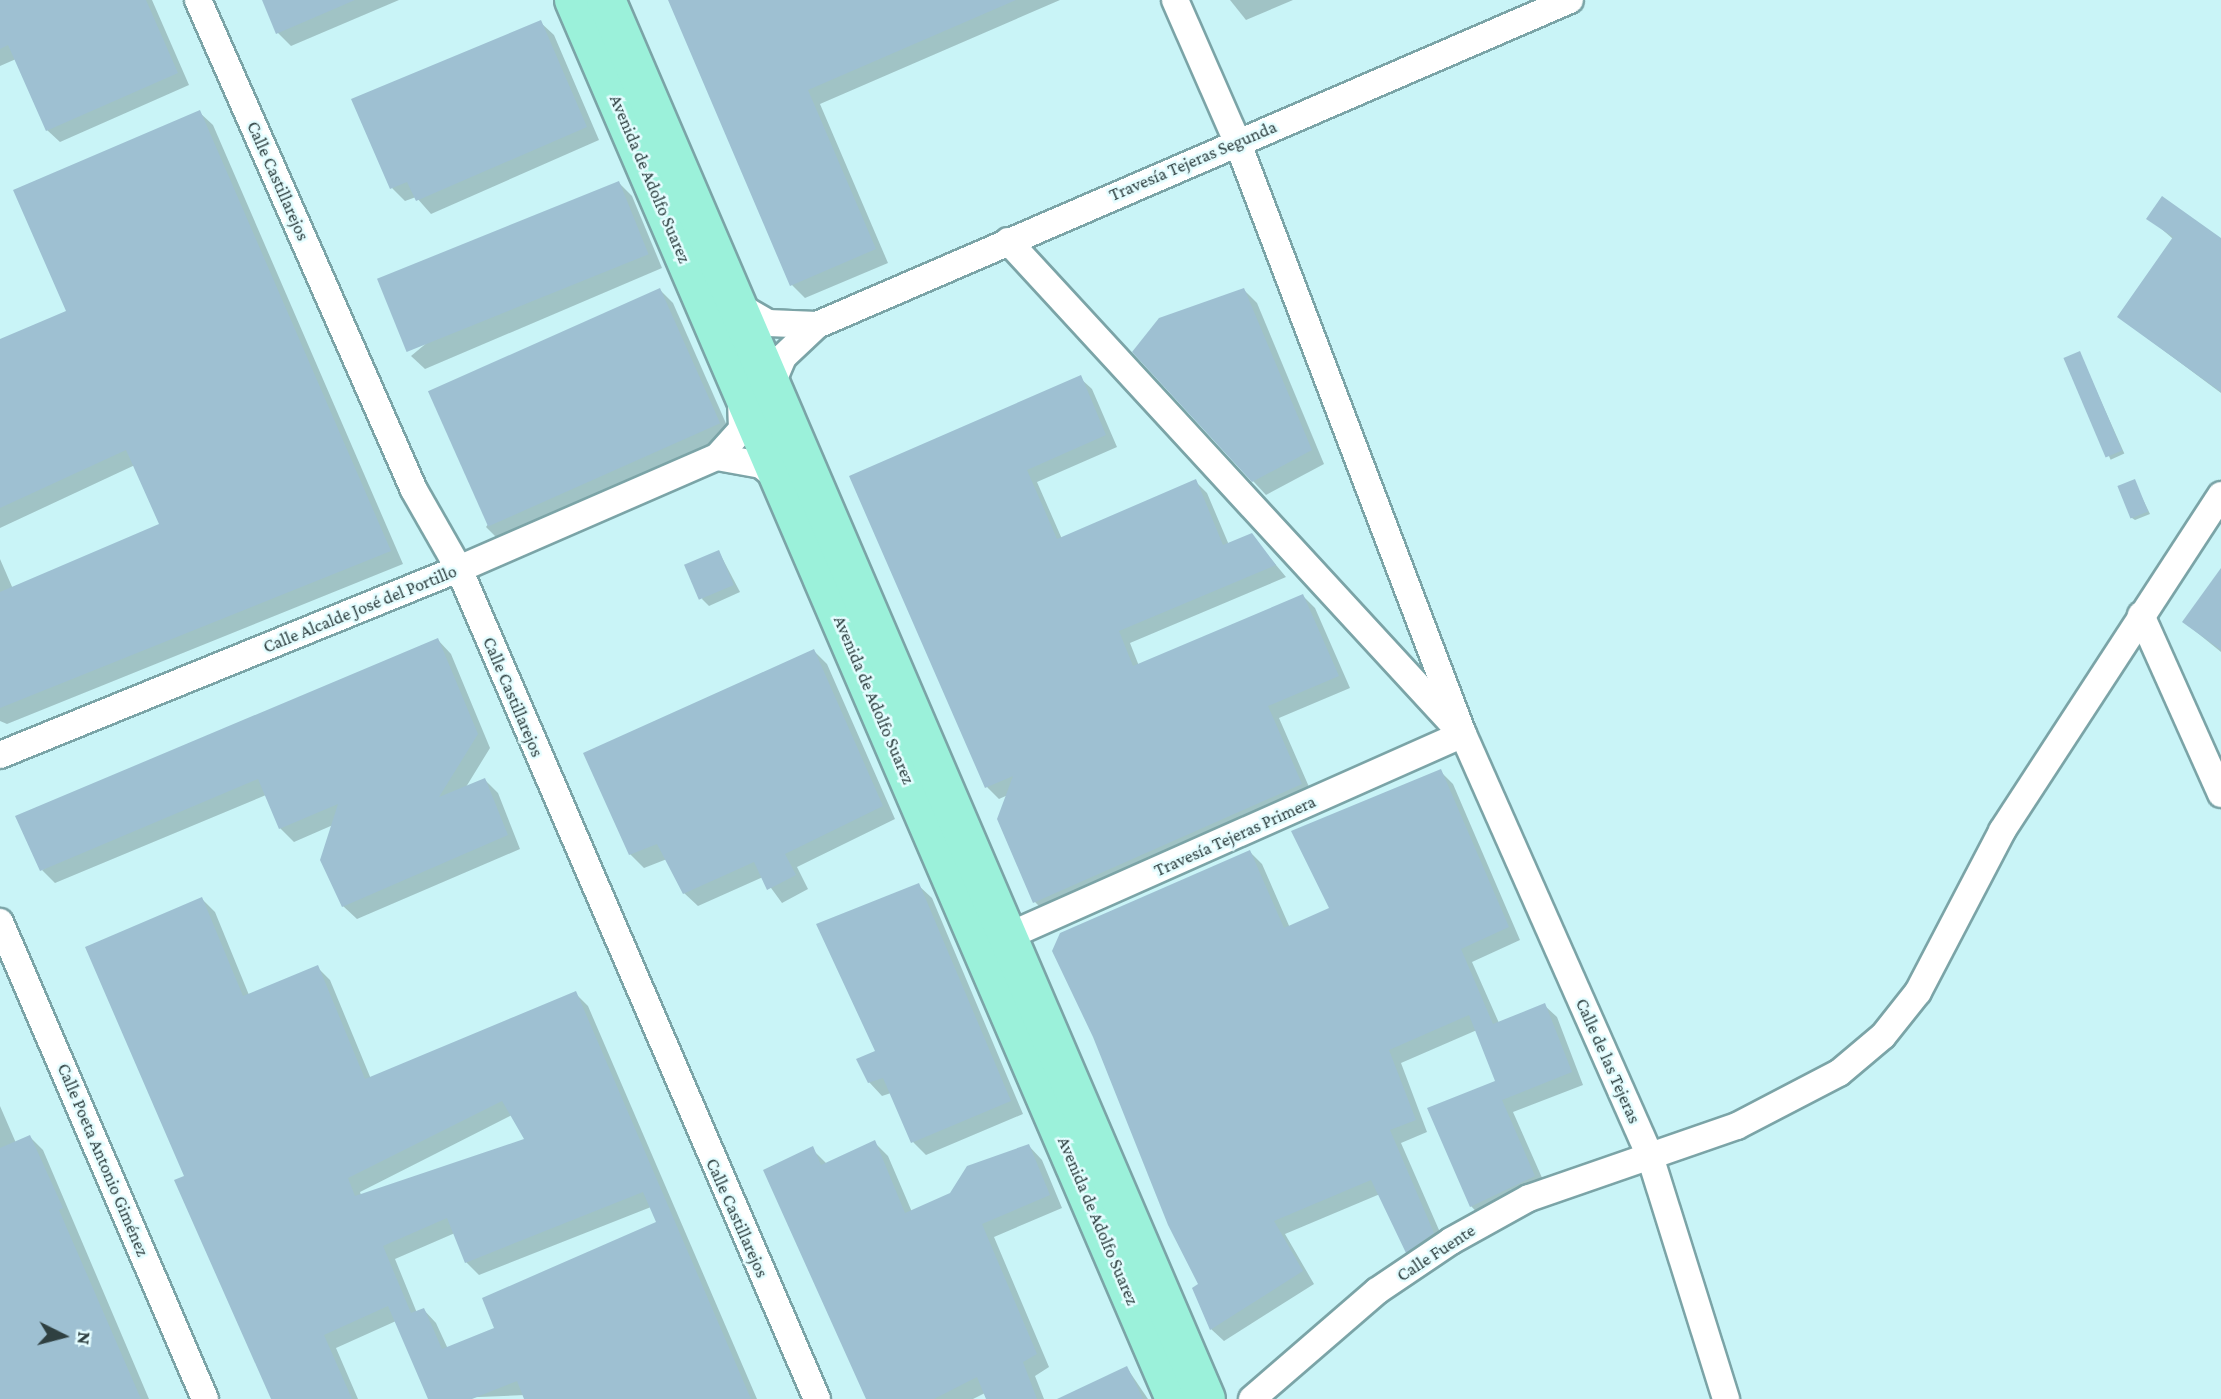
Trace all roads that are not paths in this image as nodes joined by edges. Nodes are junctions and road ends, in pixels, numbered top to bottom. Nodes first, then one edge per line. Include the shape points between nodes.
1 (198, 0) edge
2 (574, 0) edge
3 (606, 0) edge
4 (1175, 0) edge
5 (1570, 0) edge
6 (1237, 141) junction
7 (1008, 241) junction
8 (737, 305) junction
9 (817, 325) junction
10 (754, 386) junction
11 (717, 457) junction
12 (779, 479) junction
13 (2221, 495) edge
14 (459, 569) junction
15 (2141, 615) junction
16 (1463, 734) junction
17 (0, 755) edge
18 (2221, 794) edge
19 (0, 922) edge
20 (1006, 937) junction
21 (1649, 1153) junction
22 (205, 1399) edge
23 (817, 1399) edge
24 (1175, 1399) edge
25 (1206, 1399) edge
26 (1252, 1399) edge
27 (1726, 1399) edge

1 - 14 street, Calle Castillarejos via 414,490
2 - 10 main road, Avenida de Adolfo Suarez
3 - 8 main road, Avenida de Adolfo Suarez
4 - 6 street, Calle de las Tejeras
5 - 6 street, Travesía Tejeras Segunda
6 - 7 street, Travesía Tejeras Segunda
6 - 16 street, Calle de las Tejeras
7 - 9 street, Travesía Tejeras Segunda
7 - 16 street
8 - 9 street via 768,323
8 - 10 main road, Avenida de Adolfo Suarez
9 - 10 street
10 - 11 street via 742,429
10 - 12 main road, Avenida de Adolfo Suarez
10 - 20 main road, Avenida de Adolfo Suarez
11 - 12 street via 761,464
11 - 14 street, Calle Alcalde José del Portillo
12 - 24 main road, Avenida de Adolfo Suarez
13 - 15 street, Calle Fuente
14 - 17 street, Calle Alcalde José del Portillo
14 - 23 street, Calle Castillarejos
15 - 18 street
15 - 21 street, Calle Fuente via 2002,831 1918,992 1883,1036 1839,1073 1737,1126
16 - 20 street, Travesía Tejeras Primera
16 - 21 street, Calle de las Tejeras
19 - 22 street, Calle Poeta Antonio Giménez
20 - 25 main road, Avenida de Adolfo Suarez
21 - 26 street, Calle Fuente via 1528,1198 1451,1241 1377,1291
21 - 27 street, Calle de las Tejeras

